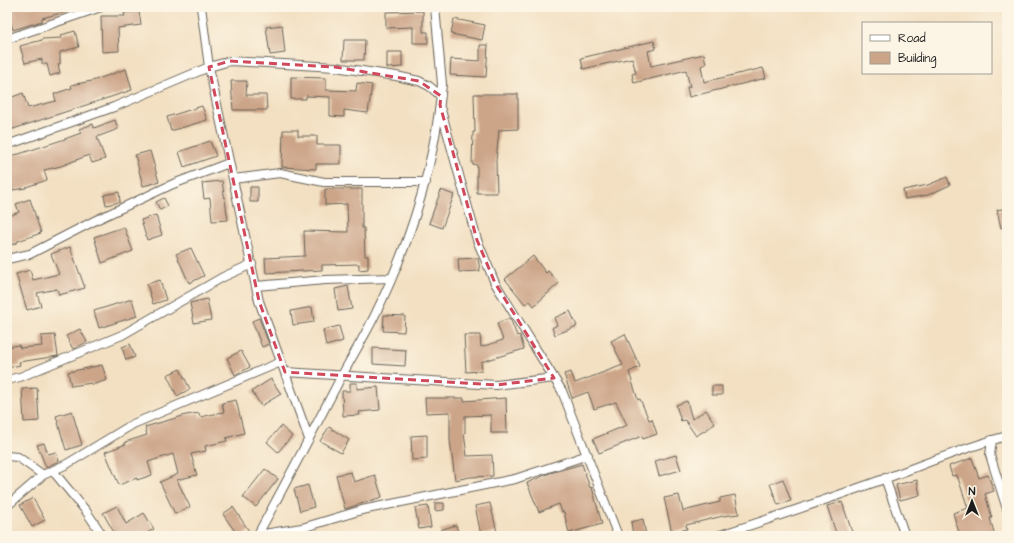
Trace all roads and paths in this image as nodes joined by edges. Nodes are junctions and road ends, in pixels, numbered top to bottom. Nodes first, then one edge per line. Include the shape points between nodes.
1 (201, 7) edge
2 (435, 7) edge
3 (97, 8) edge
4 (7, 39) edge
5 (209, 67) junction
6 (441, 96) junction
7 (440, 105) junction
8 (7, 145) edge
9 (229, 163) junction
10 (233, 179) junction
11 (426, 182) junction
12 (7, 259) edge
13 (252, 264) junction
14 (392, 278) junction
15 (256, 286) junction
16 (281, 362) junction
17 (285, 372) junction
18 (342, 376) junction
19 (554, 378) junction
20 (7, 380) edge
21 (1007, 436) edge
22 (309, 439) junction
23 (992, 440) junction
24 (588, 455) junction
25 (7, 456) edge
26 (53, 471) junction
27 (43, 475) junction
28 (885, 478) junction
29 (7, 506) edge
30 (1007, 509) edge
31 (103, 536) edge
32 (257, 536) edge
33 (618, 536) edge
34 (717, 536) edge
35 (905, 536) edge

1 - 5 street
2 - 6 street
3 - 4 street
5 - 6 street via 230,61 335,68 418,82 429,86
5 - 8 street via 114,107
5 - 9 street
6 - 7 street
7 - 11 street
7 - 19 street via 477,240 494,283
9 - 10 street
9 - 12 street via 173,184 30,254
10 - 11 street via 280,173 324,182
10 - 13 street
11 - 14 street
13 - 15 street
13 - 20 street via 223,277 122,335
14 - 15 street
14 - 18 street via 374,318
15 - 16 street
16 - 17 street
16 - 26 street via 133,424
17 - 18 street
17 - 22 street
18 - 19 street via 496,385
18 - 22 street
19 - 24 street via 562,391
21 - 23 street
22 - 32 street
23 - 28 street via 968,446
23 - 30 street via 990,455
24 - 32 street via 515,479 362,510 302,528
24 - 33 street
25 - 27 street via 18,457
26 - 27 street
26 - 31 street
27 - 29 street
28 - 34 street
28 - 35 street

